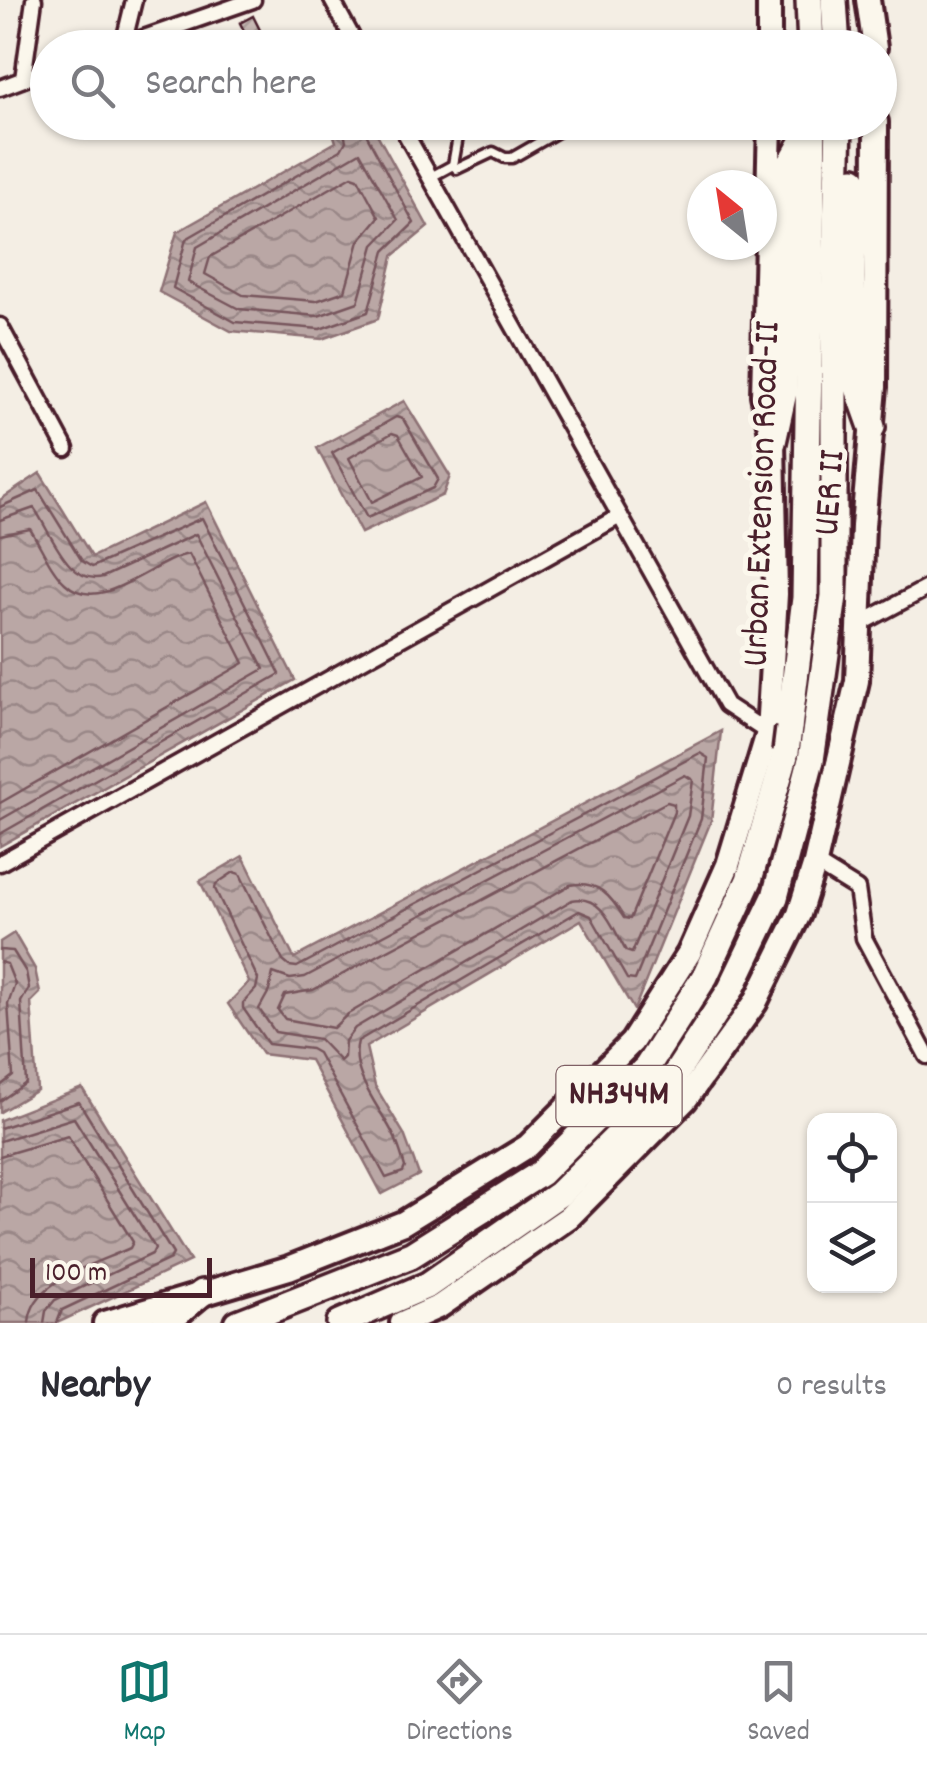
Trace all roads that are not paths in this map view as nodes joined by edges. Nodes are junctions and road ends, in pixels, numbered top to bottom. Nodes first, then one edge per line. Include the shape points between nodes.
1 (34, 0) edge
2 (134, 0) edge
3 (253, 0) edge
4 (332, 0) edge
5 (769, 0) edge
6 (809, 0) edge
7 (834, 0) edge
8 (868, 0) edge
9 (30, 30) edge
10 (124, 30) edge
11 (166, 30) edge
12 (348, 30) edge
13 (769, 30) edge
14 (810, 30) edge
15 (836, 30) edge
16 (872, 30) edge
17 (30, 32) edge
18 (30, 77) edge
19 (24, 79) junction
20 (0, 88) edge
21 (409, 140) edge
22 (457, 140) edge
23 (544, 140) edge
24 (770, 140) edge
25 (804, 140) edge
26 (813, 140) edge
27 (839, 140) edge
28 (844, 140) edge
29 (876, 140) edge
30 (452, 165) junction
31 (429, 178) junction
32 (0, 326) edge
33 (872, 426) junction
34 (772, 442) junction
35 (66, 449) dead end
36 (620, 516) junction
37 (927, 588) edge
38 (860, 624) junction
39 (796, 743) junction
40 (838, 766) junction
41 (0, 863) edge
42 (816, 863) junction
43 (927, 1056) edge
44 (202, 1293) junction
45 (105, 1323) edge
46 (166, 1323) edge
47 (238, 1323) edge
48 (340, 1323) edge
49 (402, 1323) edge

1 - 9 street
2 - 10 street
3 - 11 street
4 - 12 street
5 - 13 main road
6 - 14 highway
7 - 15 highway
8 - 16 main road
17 - 19 street
18 - 19 street
19 - 20 street
21 - 31 street
22 - 30 lane
23 - 30 lane via 512,158 493,152
24 - 34 main road, UER II via 763,395
25 - 34 highway via 791,163 784,392
26 - 39 highway, Urban Extension Road-II / NH344M
27 - 39 highway, Urban Extension Road-II / NH344M via 834,596
28 - 33 highway via 854,174 856,382
29 - 33 main road, UER II
30 - 31 lane
31 - 36 street
32 - 35 street
33 - 38 main road, UER II
34 - 39 main road, UER II via 776,594
36 - 39 street via 726,706
36 - 41 street
37 - 38 street
38 - 40 main road, UER II via 858,681
39 - 40 street
39 - 44 main road, UER II via 688,953 632,1042 528,1146 403,1223 289,1268
39 - 47 highway, Urban Extension Road-II / NH344M via 750,880 706,976 647,1068 541,1173 412,1255
39 - 48 highway, Urban Extension Road-II / NH344M via 775,897 732,989 667,1087 558,1194 428,1286
40 - 42 main road, UER II
42 - 43 street via 857,889 864,938
42 - 49 main road, UER II via 799,914 754,1003 685,1100 569,1217 440,1306
44 - 45 main road, UER II
44 - 46 highway

